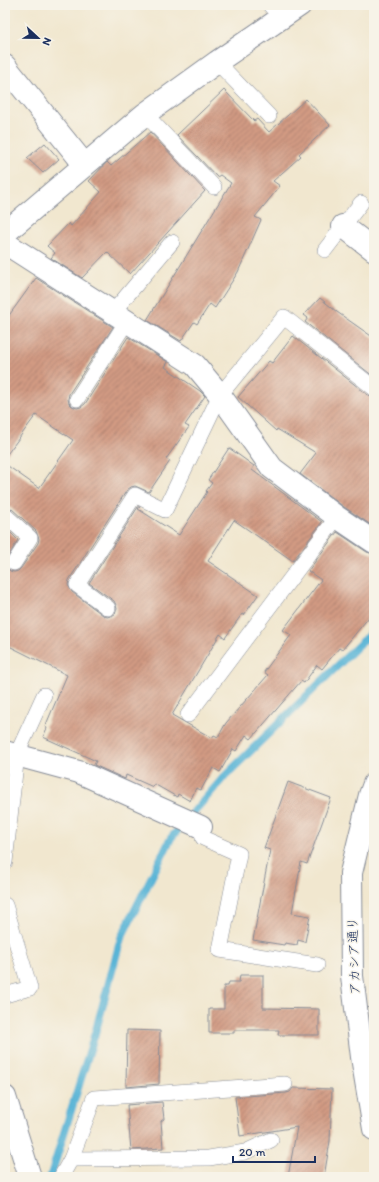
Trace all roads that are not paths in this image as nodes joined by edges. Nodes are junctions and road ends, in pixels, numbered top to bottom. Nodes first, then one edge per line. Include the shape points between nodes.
1 (300, 5) edge
2 (276, 12) edge
3 (217, 62) junction
4 (5, 66) edge
5 (145, 114) junction
6 (269, 116) dead end
7 (84, 164) junction
8 (214, 187) dead end
9 (361, 203) dead end
10 (343, 226) junction
11 (5, 233) edge
12 (172, 242) dead end
13 (5, 243) edge
14 (325, 250) dead end
15 (374, 250) edge
16 (120, 317) junction
17 (374, 388) edge
18 (220, 394) junction
19 (77, 399) dead end
20 (5, 515) edge
21 (337, 518) junction
22 (374, 542) edge
23 (14, 563) dead end
24 (108, 608) dead end
25 (44, 696) dead end
26 (188, 715) dead end
27 (11, 753) edge
28 (374, 784) edge
29 (201, 827) joint
30 (5, 862) edge
31 (5, 905) edge
32 (317, 965) dead end
33 (5, 995) edge
34 (285, 1084) dead end
35 (5, 1097) edge
36 (374, 1129) edge
37 (270, 1140) dead end
38 (71, 1159) junction
39 (30, 1177) edge
40 (61, 1177) edge

1 - 2 street
2 - 3 street
3 - 5 street
3 - 6 lane
4 - 7 street
5 - 7 street
5 - 8 lane
7 - 11 street
9 - 10 lane
10 - 14 lane
10 - 15 street
12 - 16 lane
13 - 16 street
16 - 18 street via 194,365
16 - 19 lane
17 - 18 lane via 284,317
18 - 21 street via 272,468
18 - 24 lane via 165,510 135,494 77,585
20 - 23 lane via 30,538
21 - 22 street
21 - 26 lane
25 - 27 lane
27 - 29 street via 79,772
27 - 30 lane
28 - 36 street, アカシア通り via 351,873 352,976
29 - 32 lane via 203,838 239,854 220,950
31 - 33 lane via 30,988
34 - 38 lane via 94,1098
35 - 39 street
37 - 38 lane via 245,1152 209,1158
38 - 40 lane

